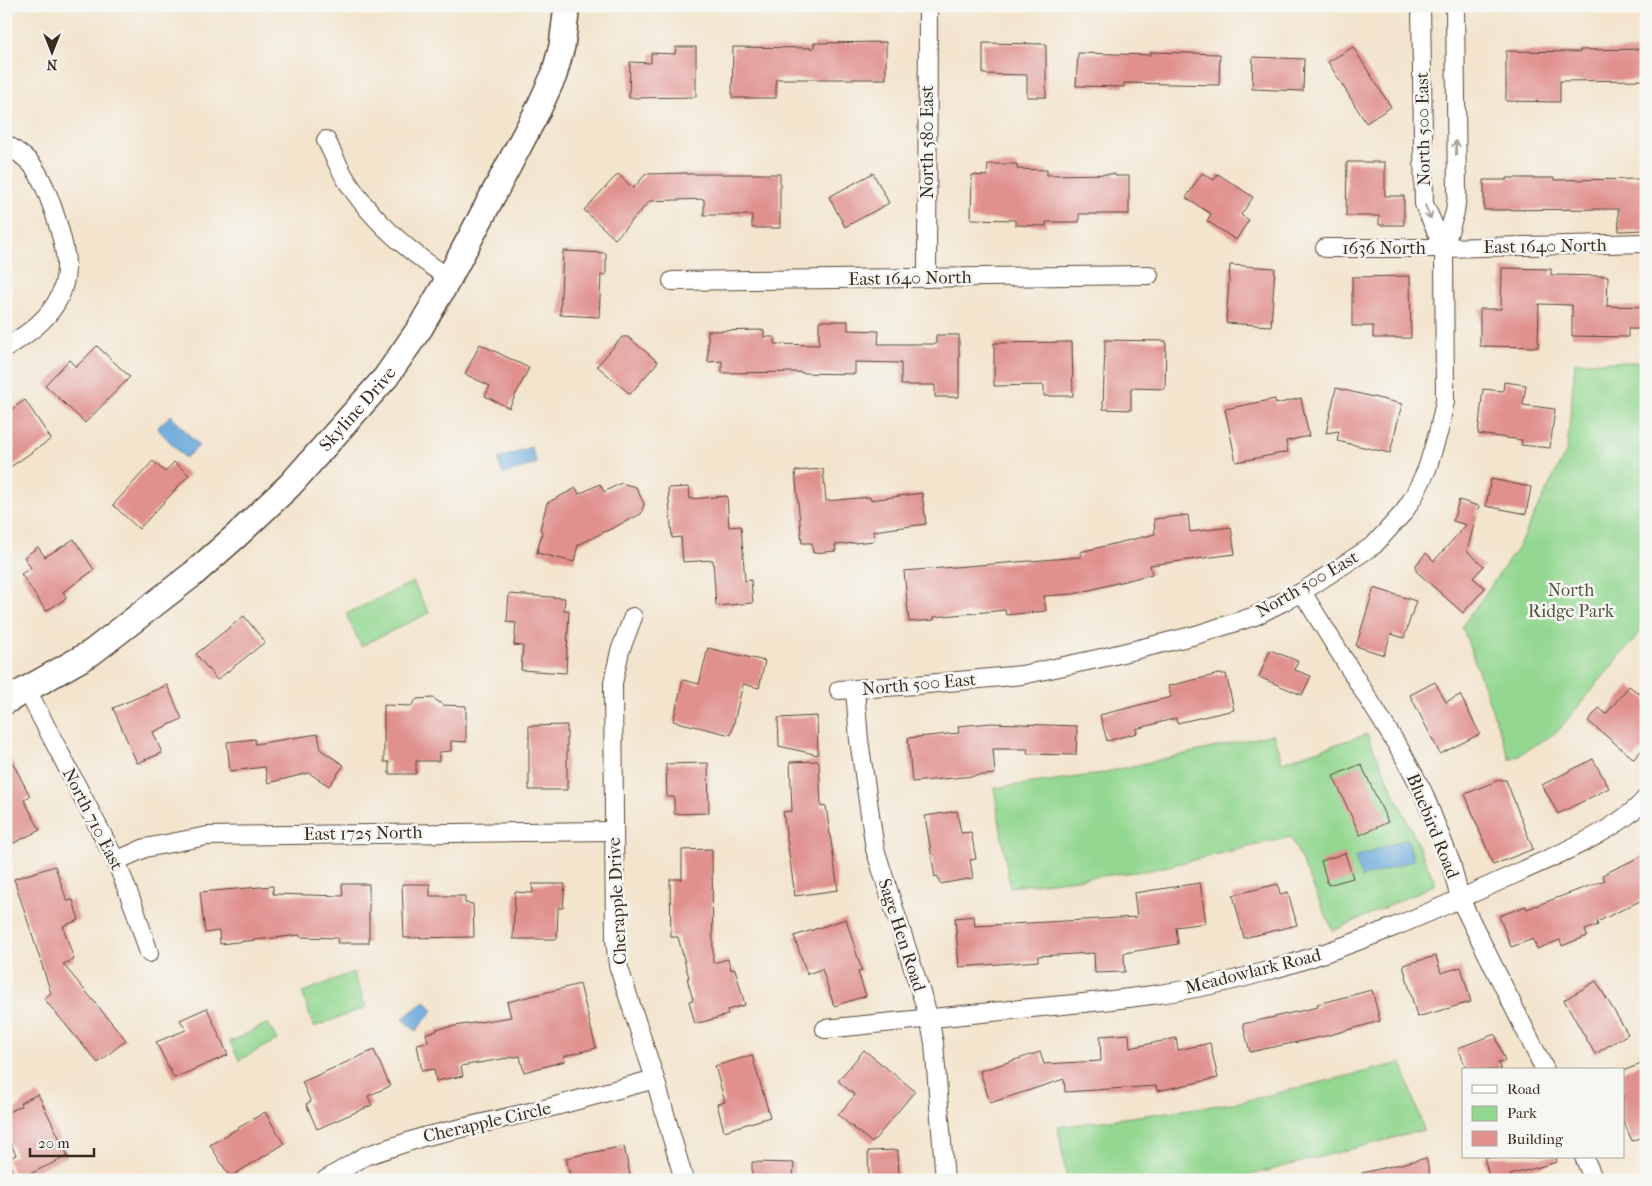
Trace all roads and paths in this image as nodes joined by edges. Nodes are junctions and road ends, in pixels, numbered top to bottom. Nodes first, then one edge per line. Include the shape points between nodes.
1 (567, 6) edge
2 (928, 6) edge
3 (1421, 6) edge
4 (1455, 6) edge
5 (326, 140) dead end
6 (6, 144) edge
7 (1646, 243) edge
8 (1325, 248) dead end
9 (1444, 248) junction
10 (1149, 275) dead end
11 (449, 278) junction
12 (927, 278) junction
13 (672, 281) dead end
14 (6, 348) edge
15 (1302, 592) junction
16 (633, 617) dead end
17 (847, 690) joint
18 (17, 696) edge
19 (1646, 798) edge
20 (614, 831) junction
21 (116, 861) junction
22 (1460, 899) junction
23 (148, 953) dead end
24 (929, 1018) junction
25 (825, 1029) dead end
26 (1544, 1068) edge
27 (655, 1079) junction
28 (1584, 1158) edge
29 (325, 1180) edge
30 (684, 1180) edge
31 (945, 1180) edge
32 (1594, 1180) edge

1 - 11 street, Skyline Drive via 554,75
2 - 12 street, North 580 East
3 -> 9 street, North 500 East via 1424,204
9 -> 4 street, North 500 East via 1457,195
5 - 11 street via 346,180 384,229
6 - 14 street via 35,169 48,197 65,251 66,268 58,298 46,318
7 - 9 street, East 1640 North
8 - 9 street, 1636 North
9 - 15 street, North 500 East via 1445,401 1427,469 1404,512 1374,545
10 - 12 street, East 1640 North
11 - 18 street, Skyline Drive via 386,377 290,484 229,542 92,653
12 - 13 street, East 1640 North
15 - 17 street, North 500 East via 1248,618 1196,635 1106,657 1022,674
15 - 22 street, Bluebird Road via 1423,792 1451,863
16 - 20 street, Cherapple Drive via 620,651 613,683
17 - 24 street, Sage Hen Road via 859,740 875,849
18 - 21 street, North 710 East
19 - 22 street, Meadowlark Road via 1627,816 1603,831
20 - 21 street, East 1725 North via 207,836 145,848
20 - 27 street, Cherapple Drive via 618,964
21 - 23 street, North 710 East
22 - 24 street, Meadowlark Road via 1340,949 1259,974 1190,989 1096,1002
22 - 26 street, Bluebird Road
24 - 25 street, Meadowlark Road
24 - 31 street, Sage Hen Road via 934,1043
27 - 29 street, Cherapple Circle via 552,1107 423,1136 365,1156
27 - 30 street, Cherapple Drive
28 - 32 street

